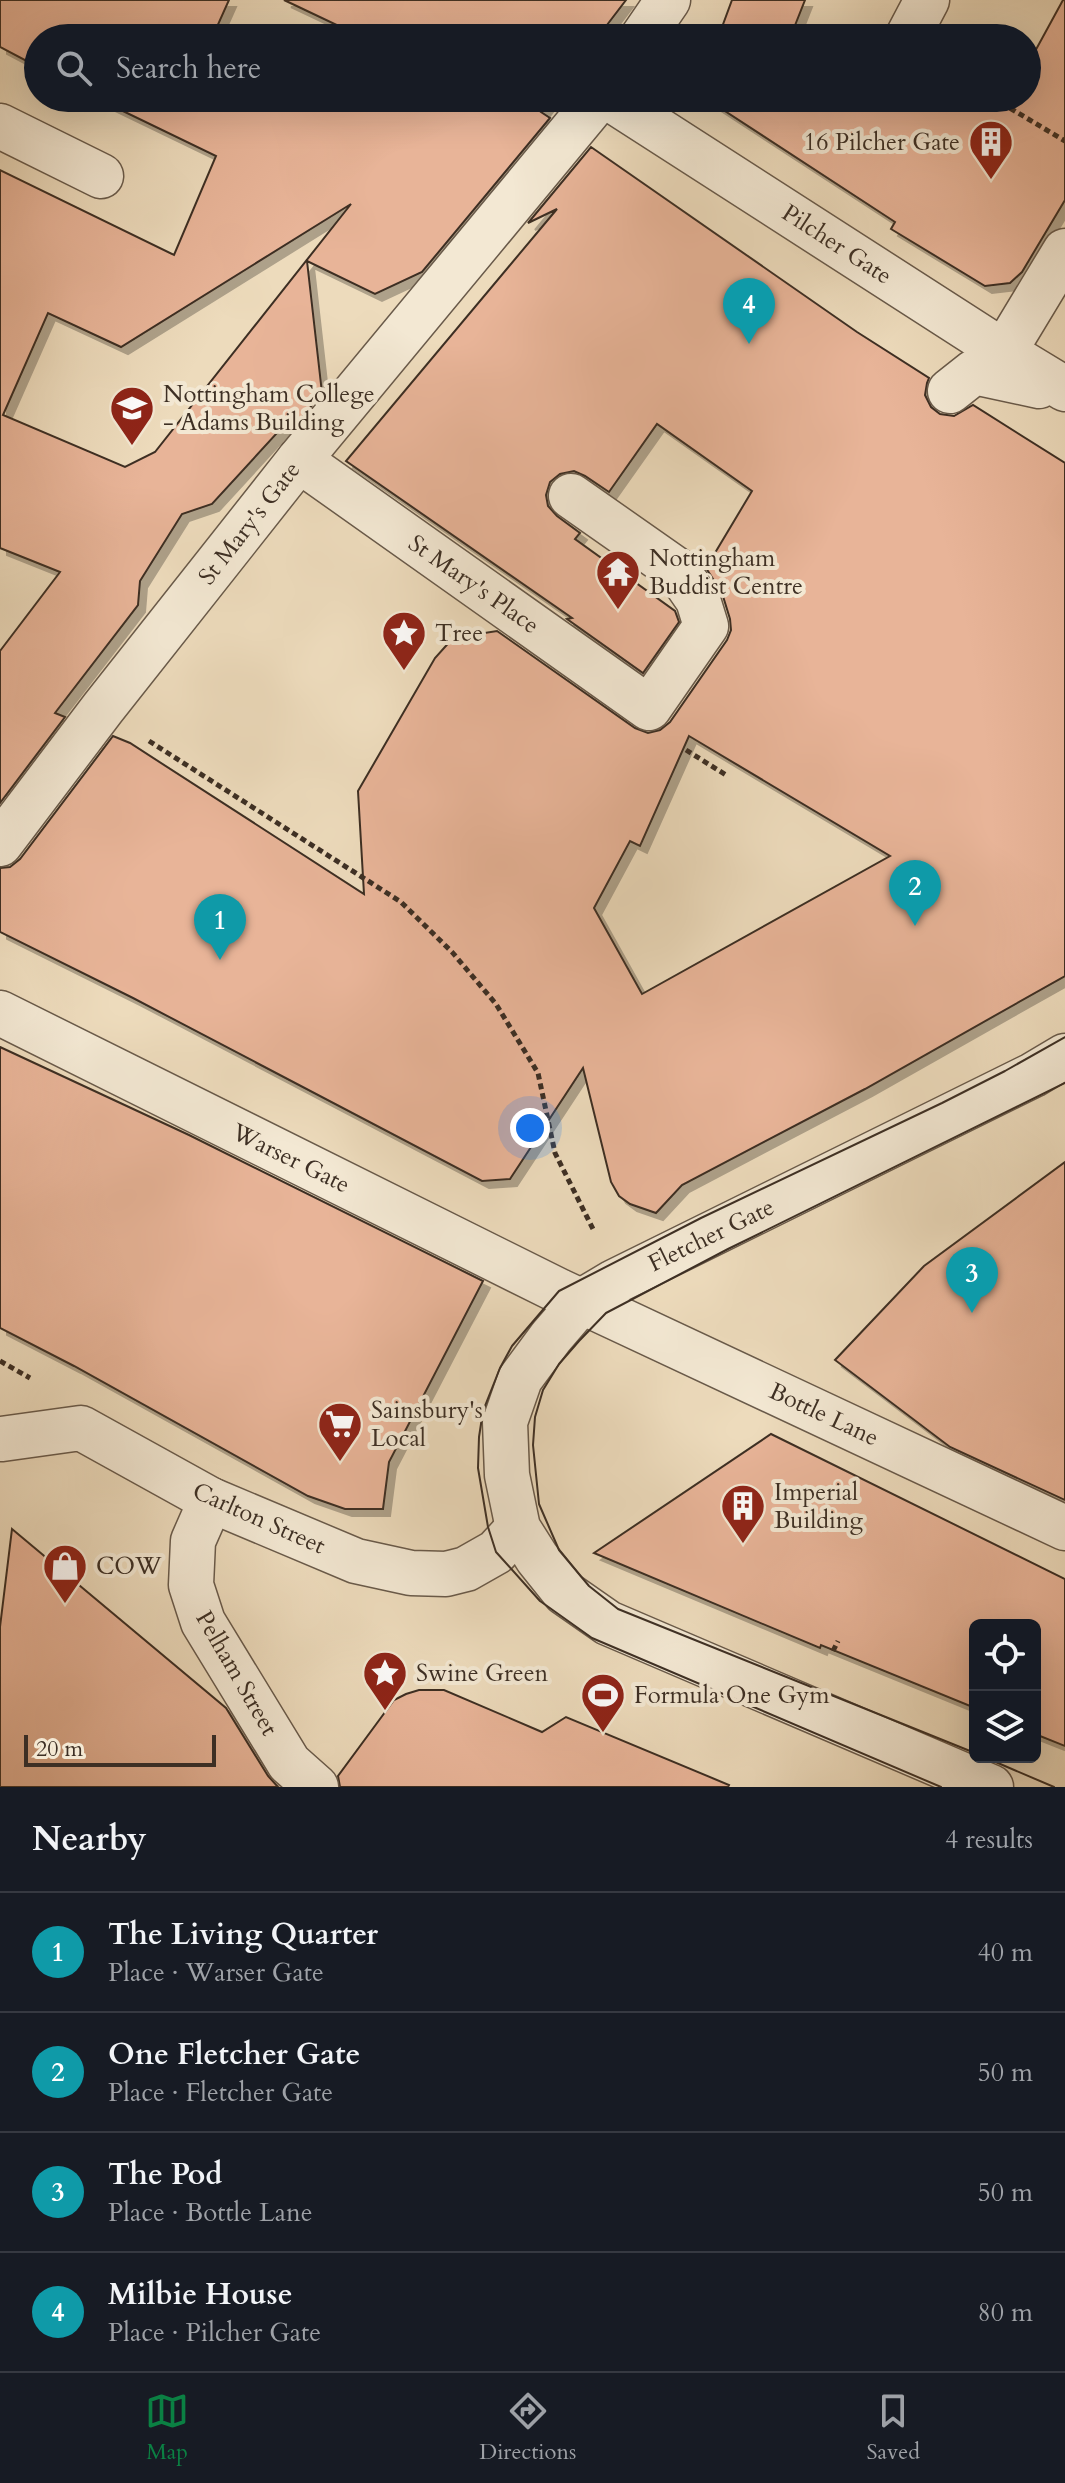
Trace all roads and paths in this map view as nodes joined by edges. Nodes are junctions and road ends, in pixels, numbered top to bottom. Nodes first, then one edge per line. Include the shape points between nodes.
1 (668, 0) edge
2 (927, 0) edge
3 (652, 24) edge
4 (914, 24) edge
5 (587, 112) edge
6 (630, 112) edge
7 (1016, 112) edge
8 (0, 126) edge
9 (1065, 141) edge
10 (101, 176) dead end
11 (1065, 251) edge
12 (1009, 366) junction
13 (1065, 390) edge
14 (963, 399) dead end
15 (299, 460) junction
16 (571, 496) dead end
17 (103, 708) junction
18 (687, 750) dead end
19 (726, 775) dead end
20 (0, 844) edge
21 (0, 1013) edge
22 (1065, 1056) edge
23 (598, 1292) junction
24 (1, 1439) edge
25 (211, 1500) junction
26 (518, 1528) junction
27 (1065, 1528) edge
28 (838, 1641) dead end
29 (833, 1651) dead end
30 (316, 1787) edge
31 (991, 1787) edge

1 - 3 street
2 - 4 street
5 - 15 street, St Mary's Gate
6 - 12 street, Pilcher Gate
7 - 9 path
8 - 10 street
11 - 12 street
12 - 13 street, Pilcher Gate
12 - 14 street via 974,372
15 - 16 street, St Mary's Place via 649,708 706,626 698,600 678,571
15 - 17 street, St Mary's Gate
17 - 20 street, St Mary's Gate
17 - 23 path via 401,902 452,952 496,1004 538,1073 555,1153 597,1237
18 - 19 path
21 - 23 street, Warser Gate
22 - 23 street, Fletcher Gate
23 - 26 street, Fletcher Gate via 551,1337 520,1379 505,1422 507,1475
23 - 27 street, Bottle Lane
24 - 25 street, Carlton Street via 81,1428
25 - 26 street, Carlton Street via 356,1561 411,1573 466,1569 496,1552
25 - 30 street, Pelham Street via 193,1541 191,1585 203,1622 289,1763
26 - 31 street via 565,1593 608,1623
28 - 29 path

